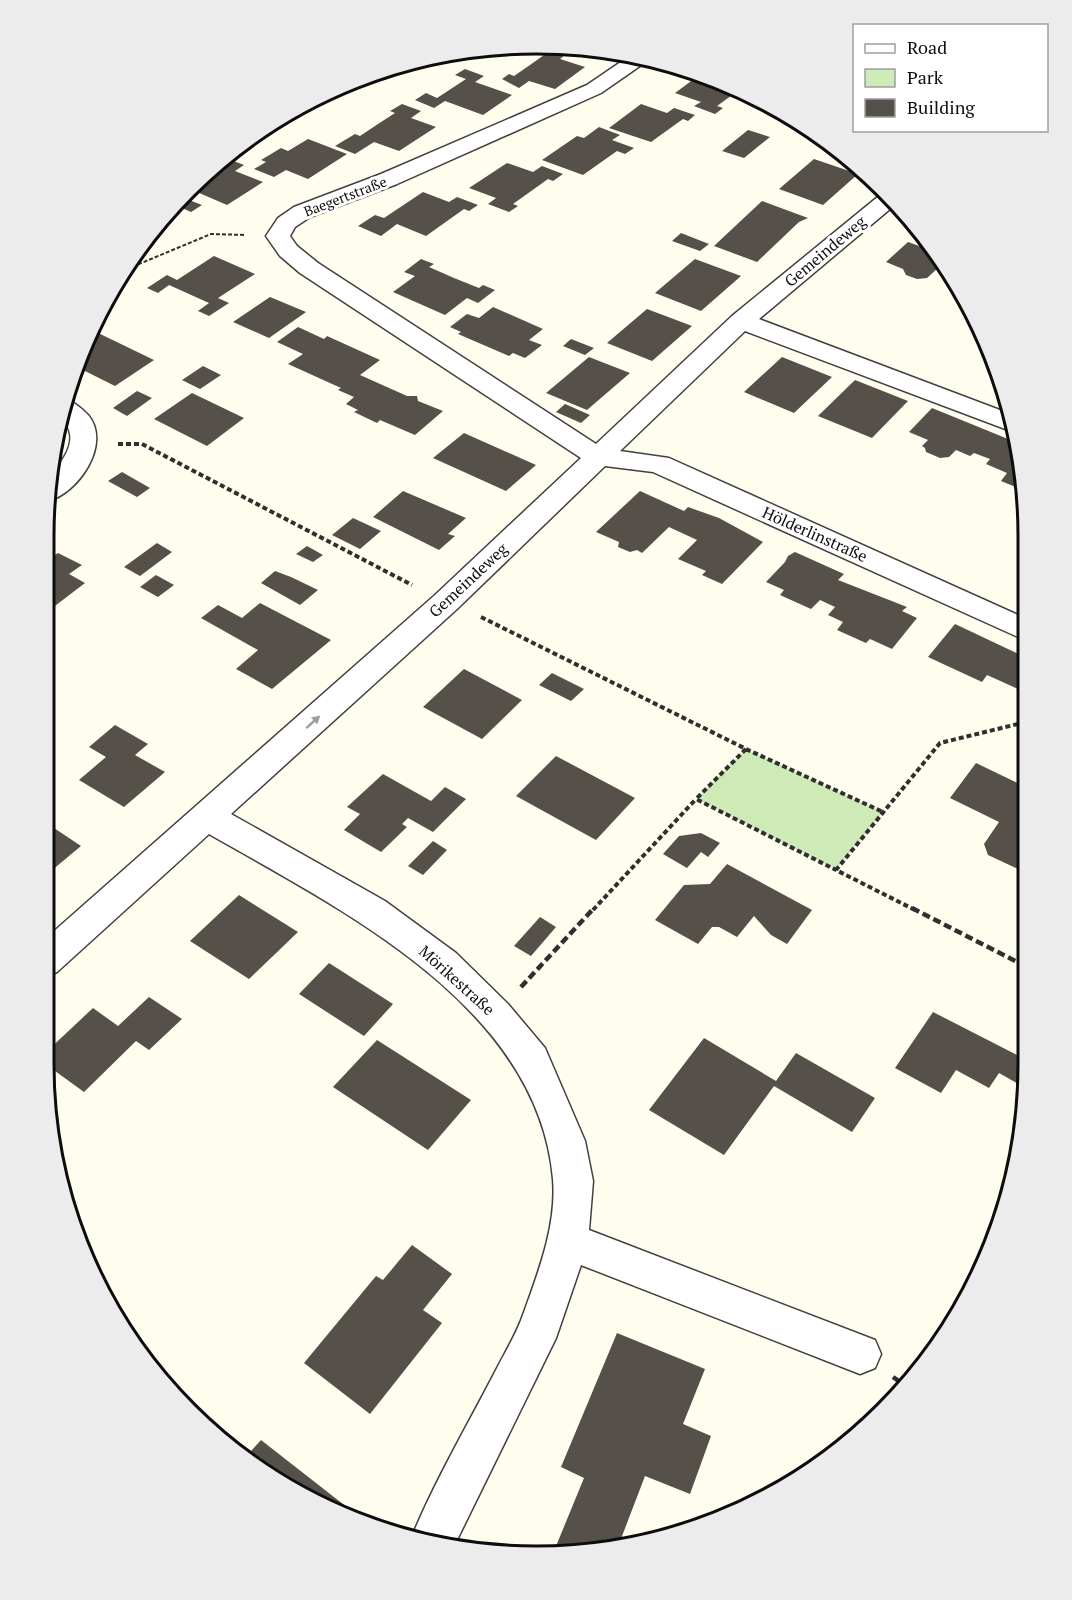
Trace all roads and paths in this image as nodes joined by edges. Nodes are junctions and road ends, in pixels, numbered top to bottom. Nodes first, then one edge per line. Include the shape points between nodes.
1 (632, 63) edge
2 (886, 205) edge
3 (278, 236) junction
4 (138, 265) edge
5 (741, 321) junction
6 (70, 412) edge
7 (1004, 420) edge
8 (83, 444) junction
9 (598, 457) junction
10 (57, 484) edge
11 (446, 602) junction
12 (1018, 627) edge
13 (1018, 724) edge
14 (746, 749) junction
15 (696, 799) junction
16 (883, 812) junction
17 (208, 817) junction
18 (836, 870) junction
19 (54, 953) edge
20 (1018, 962) edge
21 (495, 1015) junction
22 (568, 1240) junction
23 (860, 1354) dead end
24 (436, 1536) edge

1 - 3 street, Baegertstraße via 594,89 389,179 302,212 286,223
2 - 5 street, Gemeindeweg
3 - 4 path via 211,234
3 - 9 street via 288,251 309,268
5 - 7 street
5 - 9 street, Gemeindeweg
6 - 8 street via 81,425
8 - 10 street via 76,461
8 - 11 path via 142,444
9 - 11 street, Gemeindeweg
9 - 12 street, Hölderlinstraße via 659,464
11 - 14 path
17 -> 11 street, Gemeindeweg
13 - 16 path via 940,743
14 - 15 path
14 - 16 path
15 - 18 path
15 - 21 path
16 - 18 path
17 - 19 street, Gemeindeweg
17 - 21 street, Mörikestraße via 373,911 442,963
18 - 20 path
21 - 22 street, Mörikestraße via 532,1059 566,1141 573,1180
22 - 23 street
22 - 24 street, Mörikestraße via 541,1324

